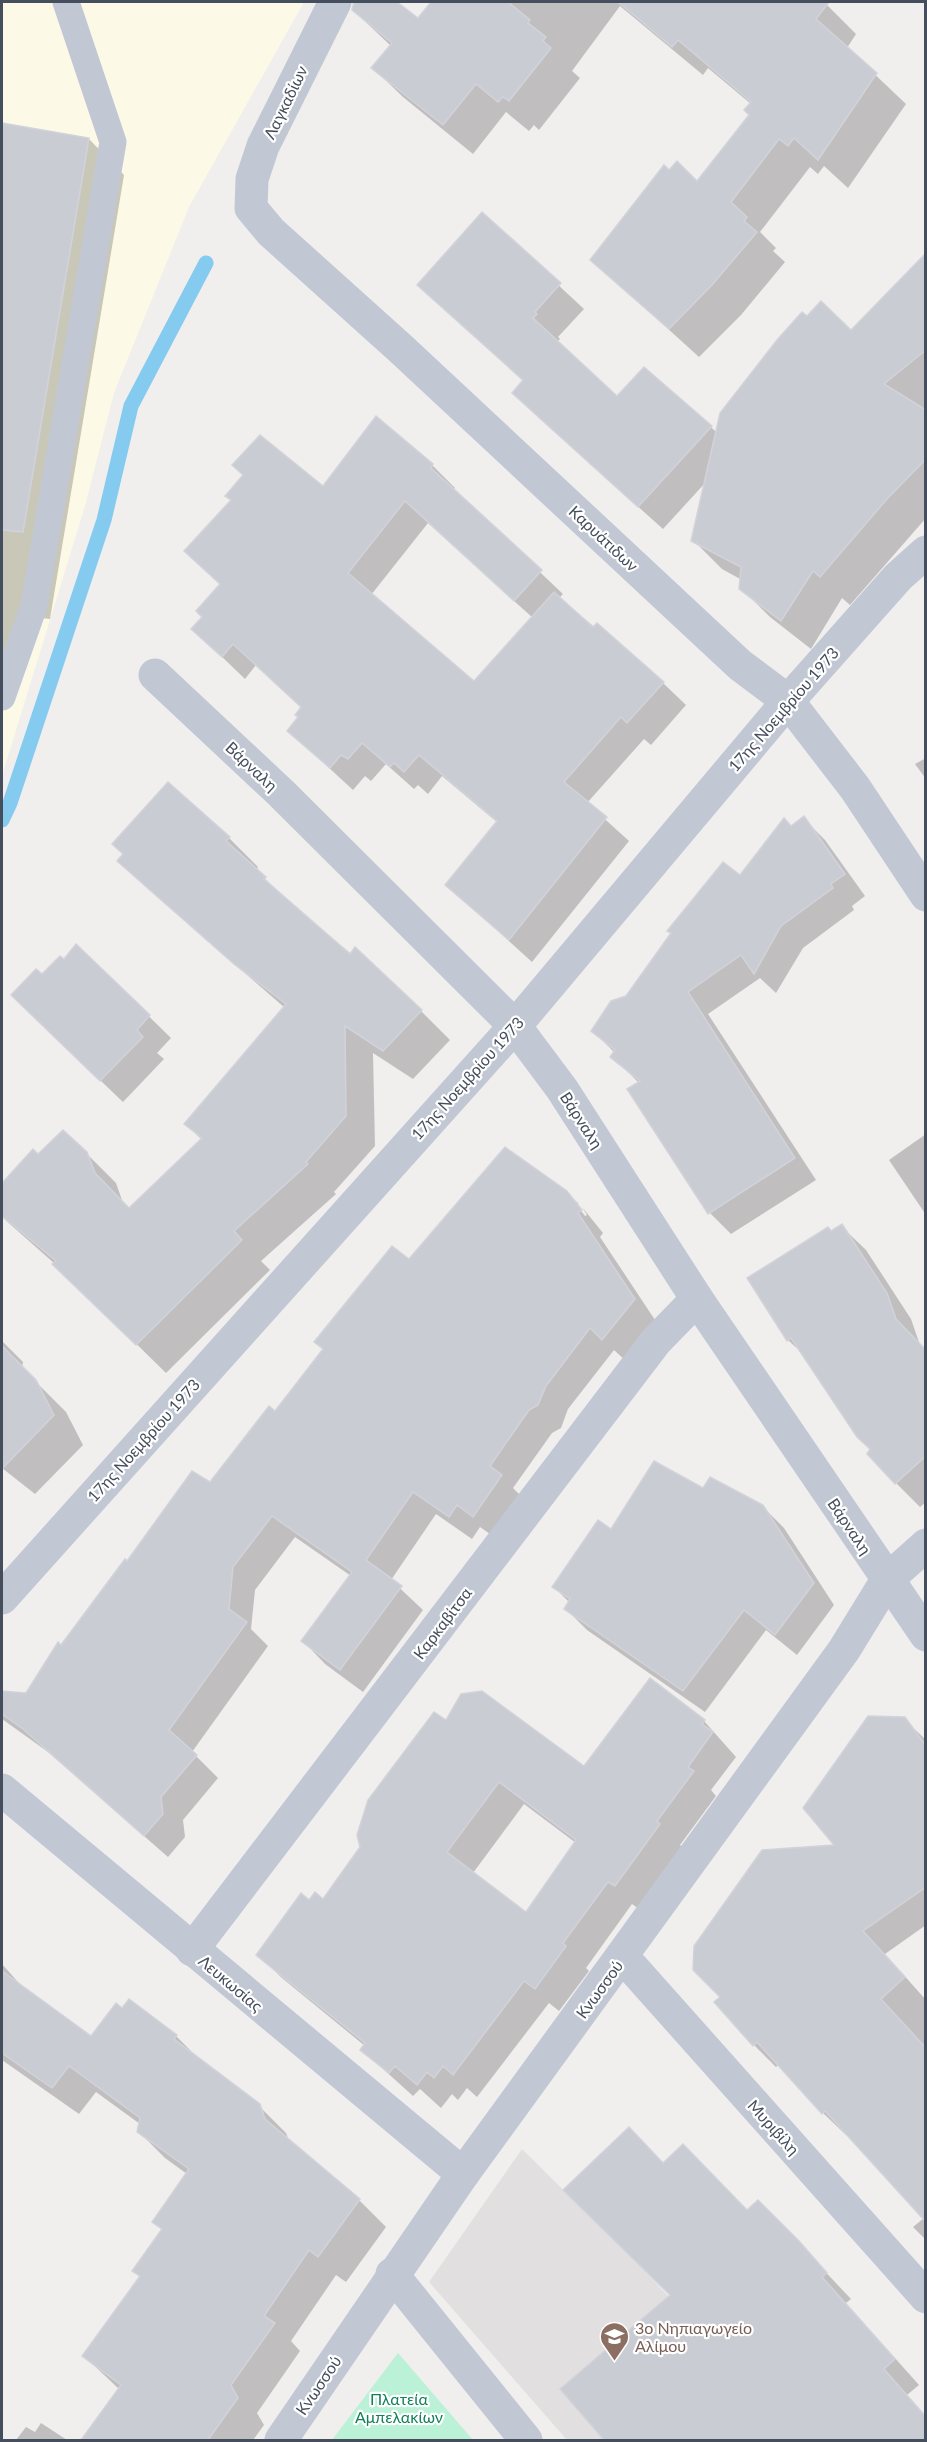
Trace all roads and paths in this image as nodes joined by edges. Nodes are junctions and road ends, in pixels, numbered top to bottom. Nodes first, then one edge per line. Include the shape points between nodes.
1 (66, 2) edge
2 (335, 2) edge
3 (251, 208) joint
4 (926, 552) edge
5 (155, 675) dead end
6 (2, 697) edge
7 (788, 701) junction
8 (926, 895) edge
9 (515, 1026) junction
10 (697, 1299) junction
11 (926, 1545) edge
12 (887, 1580) junction
13 (2, 1598) edge
14 (926, 1635) edge
15 (2, 1790) edge
16 (192, 1950) junction
17 (624, 1957) junction
18 (463, 2174) junction
19 (392, 2274) junction
20 (926, 2297) edge
21 (281, 2440) edge
22 (526, 2440) edge

1 - 6 lane via 113,142 34,606
2 - 3 street, Λαγκαδίων via 263,146 252,179
3 - 7 street, Καρυάτιδων via 272,232 740,665
4 - 7 street, 17ης Νοεμβρίου 1973 via 898,577
5 - 9 street, Βάρναλη via 281,793
7 - 8 street, Καρυάτιδων via 855,788
7 - 9 street, 17ης Νοεμβρίου 1973
9 - 10 street, Βάρναλη via 562,1089
9 - 13 street, 17ης Νοεμβρίου 1973
10 - 12 street, Βάρναλη
10 - 16 street, Καρκαβίτσα via 656,1341
11 - 12 street, Κνωσσού
12 - 14 street, Βάρναλη
12 - 17 street, Κνωσσού via 844,1650
15 - 16 street, Λευκωσίας
16 - 18 street, Λευκωσίας
17 - 18 street, Κνωσσού
17 - 20 street, Μυριβίλη
18 - 19 street, Κνωσσού
19 - 21 street, Κνωσσού
19 - 22 street

